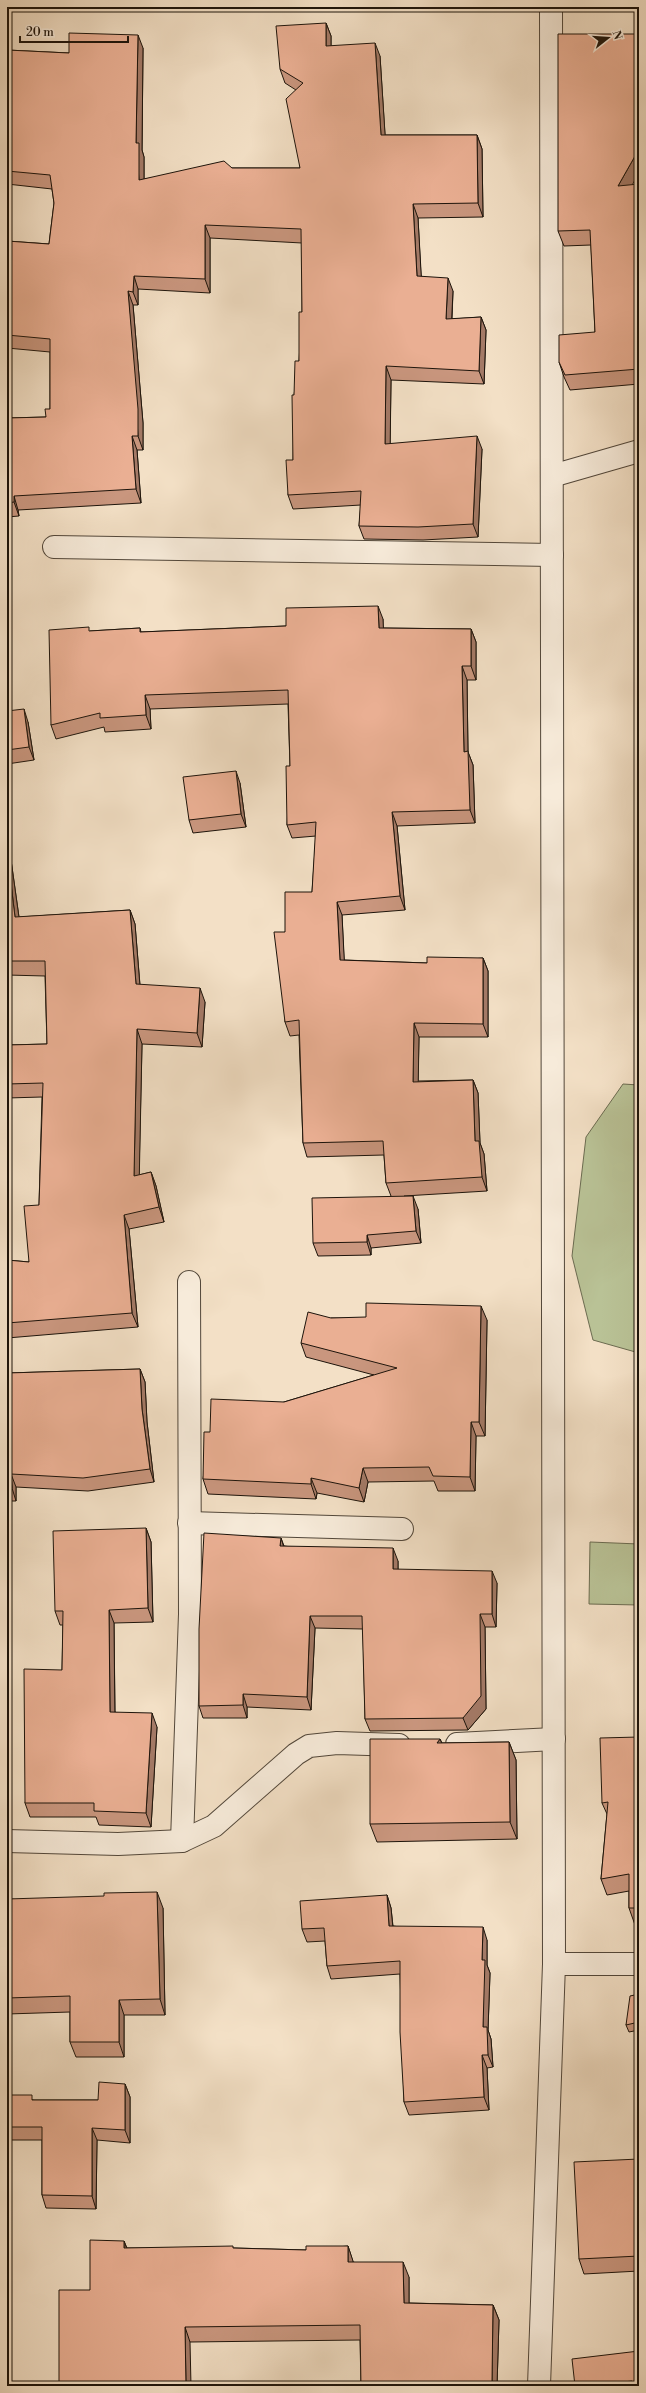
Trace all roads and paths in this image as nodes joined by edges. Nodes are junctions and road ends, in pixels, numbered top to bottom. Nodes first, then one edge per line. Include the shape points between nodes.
1 (551, 7) edge
2 (639, 451) edge
3 (604, 461) junction
4 (639, 463) edge
5 (552, 476) junction
6 (54, 547) dead end
7 (552, 555) junction
8 (189, 1282) dead end
9 (189, 1523) junction
10 (402, 1529) dead end
11 (554, 1739) junction
12 (418, 1745) edge
13 (440, 1745) edge
14 (7, 1840) edge
15 (182, 1841) junction
16 (554, 1964) junction
17 (639, 1964) edge
18 (539, 2386) edge

1 - 5 street
2 - 3 street
3 - 4 street
3 - 5 street
5 - 7 street
6 - 7 street
7 - 11 street
8 - 9 street
9 - 10 street
9 - 15 street via 190,1614
11 - 13 street
11 - 16 street
12 - 15 street via 337,1743 309,1746 296,1754 214,1826
14 - 15 street via 118,1844
16 - 17 street
16 - 18 street

